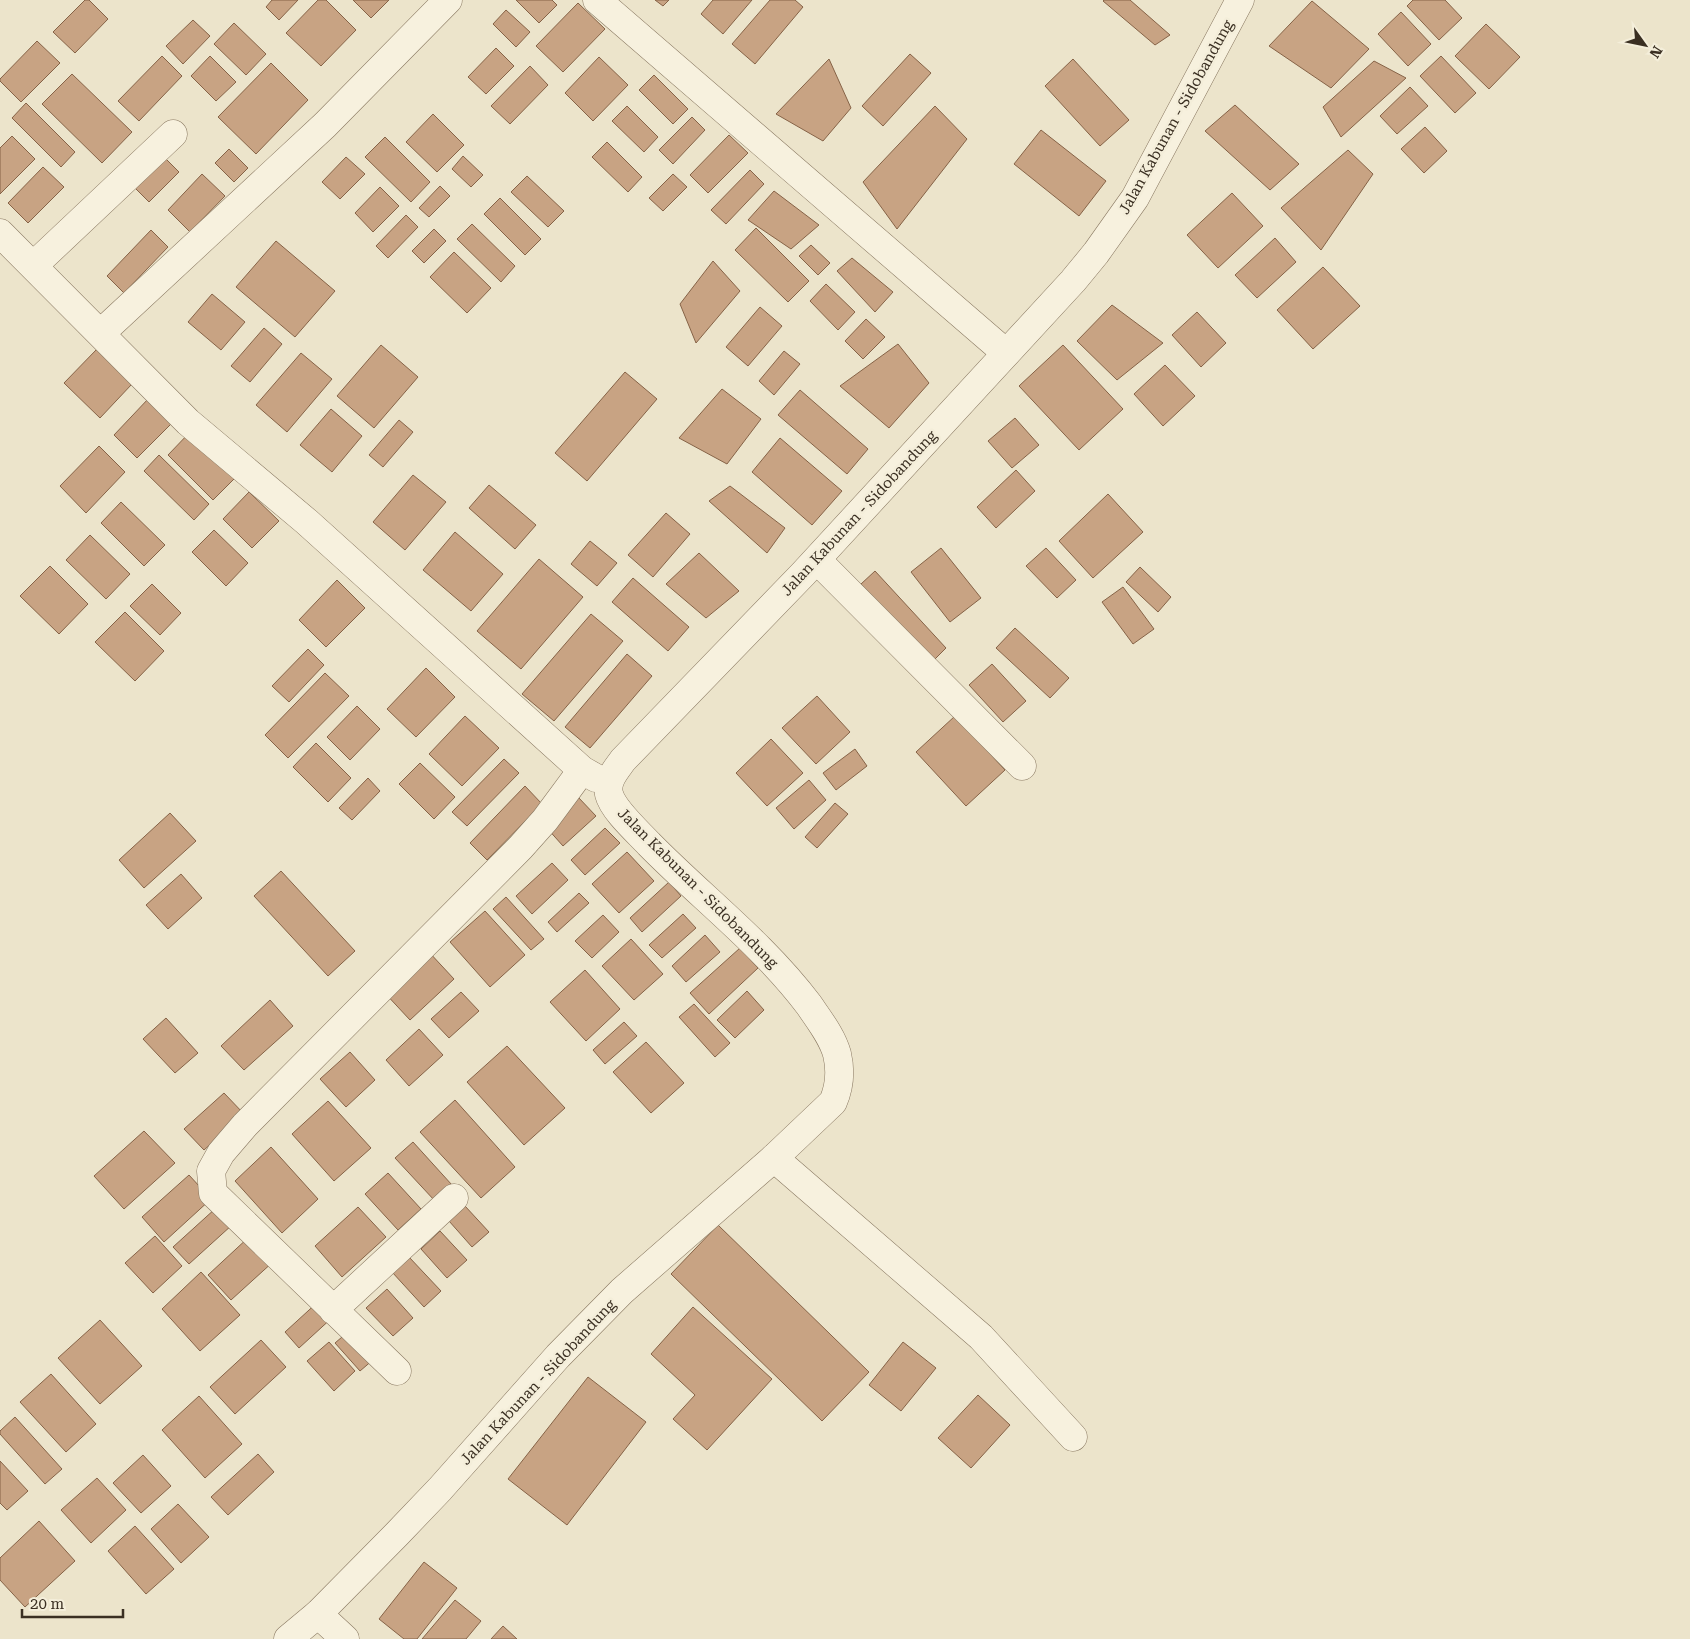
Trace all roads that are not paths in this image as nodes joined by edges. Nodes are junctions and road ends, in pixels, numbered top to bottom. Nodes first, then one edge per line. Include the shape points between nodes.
1 (448, 0) edge
2 (597, 0) edge
3 (1240, 0) edge
4 (174, 134) dead end
5 (0, 233) edge
6 (33, 266) junction
7 (101, 333) junction
8 (1006, 353) junction
9 (816, 560) junction
10 (1022, 766) dead end
11 (582, 770) junction
12 (608, 785) junction
13 (774, 1158) junction
14 (454, 1198) dead end
15 (333, 1310) junction
16 (397, 1371) dead end
17 (1073, 1437) dead end
18 (318, 1614) junction
19 (288, 1639) edge
20 (345, 1639) edge

1 - 7 street via 325,125
2 - 8 street
3 - 8 street, Jalan Kabunan - Sidobandung via 1122,217 1073,281
4 - 6 street
5 - 6 street
6 - 7 street
7 - 11 street via 188,422 307,522
8 - 9 street, Jalan Kabunan - Sidobandung
9 - 10 street
9 - 12 street, Jalan Kabunan - Sidobandung via 623,760
11 - 12 street
11 - 15 street via 520,848 245,1126 211,1171 213,1193
12 - 13 street, Jalan Kabunan - Sidobandung via 609,794 619,811 683,878 770,958 832,1039 840,1078 833,1102
13 - 17 street via 981,1337
13 - 18 street, Jalan Kabunan - Sidobandung via 622,1291 558,1356 434,1495
14 - 15 street
15 - 16 street
18 - 19 street, Jalan Kabunan - Sidobandung
18 - 20 street

